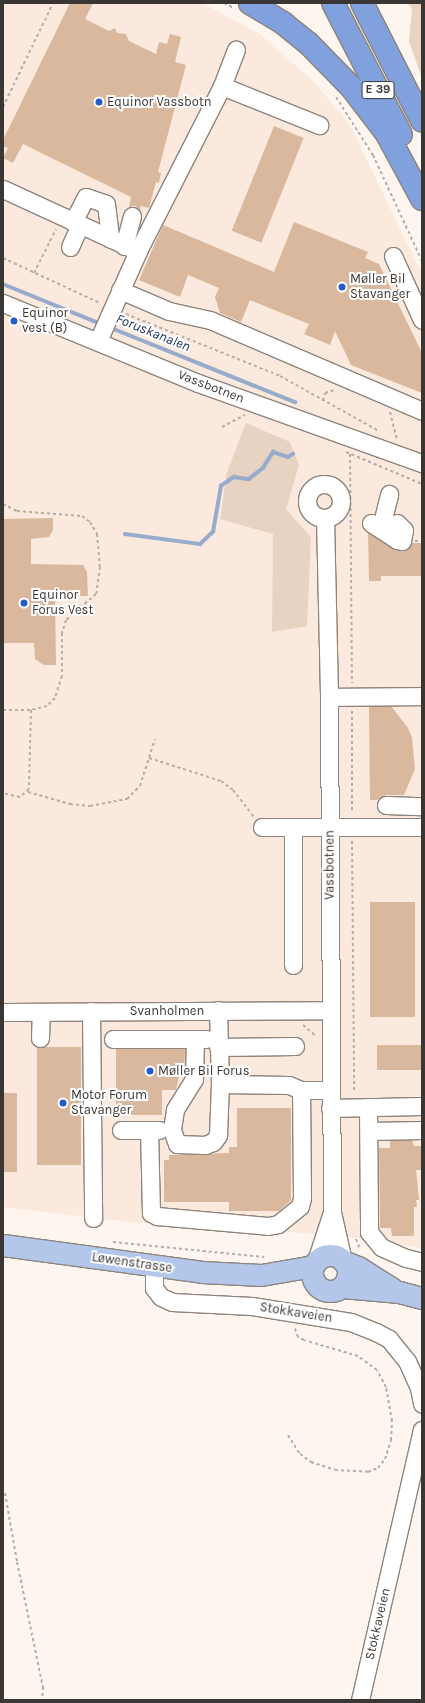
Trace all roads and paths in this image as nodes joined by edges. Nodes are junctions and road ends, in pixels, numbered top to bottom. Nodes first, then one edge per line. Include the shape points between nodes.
1 (53, 3) edge
2 (224, 3) edge
3 (332, 3) edge
4 (362, 3) edge
5 (244, 7) edge
6 (236, 50) dead end
7 (222, 86) junction
8 (332, 92) dead end
9 (3, 108) edge
10 (422, 121) edge
11 (319, 125) dead end
12 (422, 178) edge
13 (3, 189) edge
14 (422, 200) edge
15 (132, 216) dead end
16 (77, 224) junction
17 (124, 246) junction
18 (70, 247) dead end
19 (393, 256) dead end
20 (3, 258) edge
21 (422, 260) edge
22 (120, 290) junction
23 (3, 303) edge
24 (422, 320) edge
25 (105, 325) junction
26 (247, 410) dead end
27 (422, 411) edge
28 (390, 412) dead end
29 (222, 427) dead end
30 (384, 434) dead end
31 (390, 438) dead end
32 (397, 441) junction
33 (402, 443) dead end
34 (350, 446) junction
35 (422, 463) edge
36 (389, 494) dead end
37 (3, 504) edge
38 (325, 518) dead end
39 (384, 523) dead end
40 (352, 696) junction
41 (422, 696) edge
42 (329, 697) junction
43 (3, 710) edge
44 (31, 710) junction
45 (156, 739) dead end
46 (149, 758) junction
47 (28, 792) junction
48 (3, 793) edge
49 (386, 805) dead end
50 (422, 806) edge
51 (262, 827) joint
52 (330, 827) junction
53 (422, 827) edge
54 (293, 828) junction
55 (352, 828) junction
56 (293, 965) dead end
57 (218, 1010) junction
58 (331, 1010) junction
59 (91, 1011) junction
60 (3, 1012) edge
61 (41, 1012) junction
62 (40, 1038) dead end
63 (113, 1039) dead end
64 (195, 1039) junction
65 (218, 1043) junction
66 (295, 1046) dead end
67 (220, 1084) junction
68 (301, 1090) junction
69 (330, 1090) junction
70 (422, 1106) edge
71 (369, 1107) junction
72 (330, 1108) junction
73 (121, 1130) dead end
74 (148, 1130) junction
75 (172, 1130) junction
76 (422, 1130) edge
77 (369, 1131) junction
78 (332, 1212) junction
79 (93, 1218) dead end
80 (107, 1242) dead end
81 (3, 1245) edge
82 (343, 1261) junction
83 (422, 1262) edge
84 (315, 1264) junction
85 (154, 1266) junction
86 (263, 1266) junction
87 (342, 1287) junction
88 (321, 1290) junction
89 (399, 1292) junction
90 (422, 1298) edge
91 (296, 1313) junction
92 (422, 1404) edge
93 (422, 1430) edge
94 (288, 1435) dead end
95 (5, 1492) dead end
96 (42, 1700) edge
97 (360, 1700) edge

1 - 9 path
2 - 5 path
3 - 12 highway, E 39
4 - 10 highway, E 39
5 - 14 highway, E 39 via 283,23 308,43 352,88 387,134
6 - 7 street
7 - 11 street
7 - 17 street
8 - 21 path via 373,155
13 - 16 street
15 - 17 street
16 - 17 street
16 - 17 street via 86,197 106,204
16 - 18 street
17 - 22 street
19 - 24 street
20 - 25 path
22 - 25 street
22 - 27 street via 169,311 210,320
23 - 25 street, Vassbotnen
25 - 30 path via 280,376
25 - 34 street, Vassbotnen via 198,383
26 - 29 path via 245,416
28 - 32 path
31 - 32 path
32 - 33 path
34 - 35 street, Vassbotnen
34 - 40 path
36 - 39 street
37 - 44 path via 17,511 82,516 90,522 97,534 100,567 96,594 66,620 62,633 60,687 47,706
38 - 42 street, Vassbotnen
40 - 41 street
40 - 42 street
40 - 55 path
42 - 52 street, Vassbotnen
43 - 44 path
44 - 47 path
45 - 46 path
46 - 47 path via 140,786 127,799 119,802 90,806 70,804
46 - 51 path via 221,781 233,790
47 - 48 path via 20,797
49 - 50 street
51 - 54 street
52 - 54 street
52 - 55 street
52 - 58 street, Vassbotnen
53 - 55 street
54 - 56 street
55 - 71 path
57 - 58 street, Svanholmen
57 - 59 street, Svanholmen
57 - 65 street
58 - 69 street, Vassbotnen
59 - 61 street, Svanholmen
59 - 79 street
60 - 61 street, Svanholmen
61 - 62 street
63 - 64 street
64 - 65 street
64 - 75 street via 194,1079 175,1110
65 - 66 street
65 - 67 street
67 - 68 street via 289,1085
67 - 75 street via 218,1135 213,1142 205,1145 177,1144
68 - 69 street
68 - 74 street via 302,1198 300,1206 278,1224 268,1226 164,1217 151,1213
69 - 72 street, Vassbotnen
70 - 71 street
71 - 72 street
71 - 77 street
72 - 78 street, Vassbotnen
73 - 74 street
74 - 75 street
76 - 77 street
77 - 83 street via 369,1232 381,1247
78 - 82 street, Vassbotnen
78 - 84 street, Vassbotnen
80 - 86 path
81 - 85 main road, Løwenstrasse
82 - 84 main road via 332,1256
82 - 87 main road via 348,1274
82 - 89 main road via 358,1267
84 - 86 main road, Løwenstrasse
84 - 88 main road via 312,1280
85 - 86 main road, Løwenstrasse via 202,1272
85 - 91 street, Stokkaveien via 154,1288 161,1297 172,1302 231,1303
86 - 88 main road, Løwenstrasse
87 - 88 main road via 336,1291
87 - 89 main road
89 - 90 main road
91 - 92 street, Stokkaveien via 351,1322 389,1339 407,1362 419,1388
91 - 94 path via 293,1323 298,1336 358,1356 377,1370 386,1387 392,1421 391,1440 385,1459 378,1468 368,1472 335,1470 311,1462 300,1454
93 - 97 street, Stokkaveien
95 - 96 path via 43,1687

